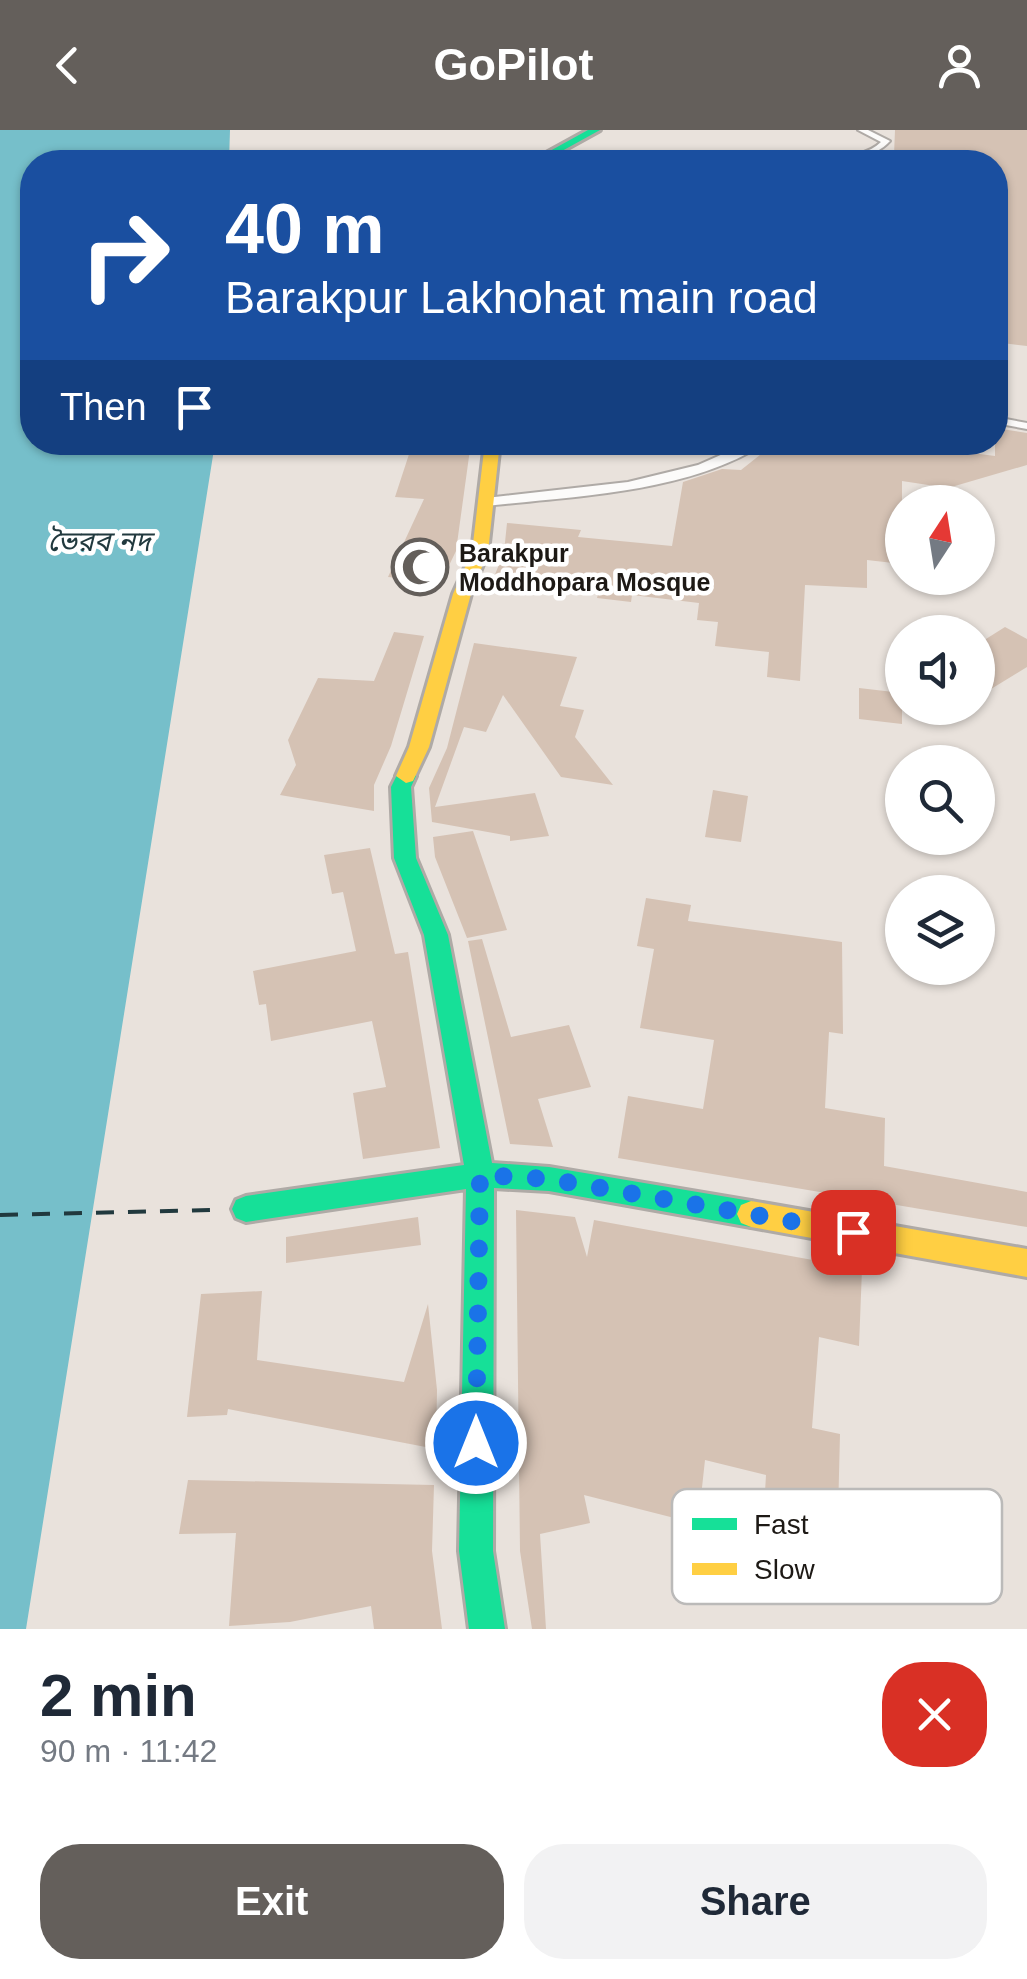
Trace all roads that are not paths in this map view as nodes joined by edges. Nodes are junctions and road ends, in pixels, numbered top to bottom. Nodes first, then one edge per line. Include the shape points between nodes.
1 (595, 130) edge
2 (862, 130) edge
3 (558, 150) edge
4 (878, 150) edge
5 (492, 455) edge
6 (732, 455) edge
7 (486, 502) junction
8 (480, 1175) junction
9 (246, 1209) dead end
10 (1027, 1263) edge
11 (486, 1629) edge

1 - 3 street
2 - 4 lane via 886,141
5 - 7 street
6 - 7 lane via 628,486
7 - 8 street via 480,552 401,786 405,858 436,935
8 - 9 street
8 - 10 street via 549,1179
8 - 11 street via 476,1550

